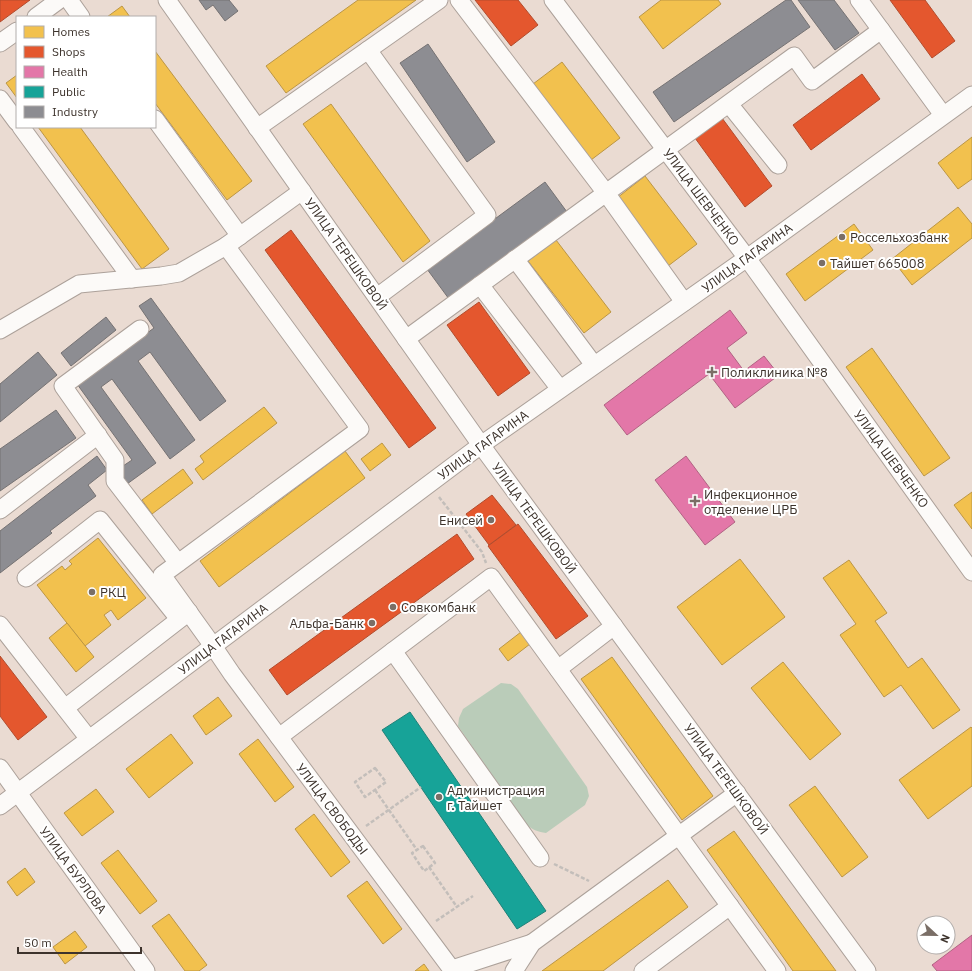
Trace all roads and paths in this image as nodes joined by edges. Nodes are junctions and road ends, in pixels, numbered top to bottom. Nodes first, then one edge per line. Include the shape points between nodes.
1 (59, 0) edge
2 (69, 0) edge
3 (167, 0) edge
4 (439, 0) edge
5 (459, 0) edge
6 (553, 0) edge
7 (859, 0) edge
8 (37, 16) edge
9 (80, 16) edge
10 (881, 30) junction
11 (16, 32) edge
12 (0, 43) edge
13 (368, 50) junction
14 (972, 95) edge
15 (0, 99) edge
16 (729, 104) junction
17 (943, 115) junction
18 (156, 120) edge
19 (16, 121) edge
20 (22, 128) edge
21 (257, 128) junction
22 (666, 150) junction
23 (778, 165) dead end
24 (302, 191) junction
25 (606, 193) junction
26 (240, 236) junction
27 (226, 246) junction
28 (747, 258) junction
29 (515, 259) junction
30 (132, 279) junction
31 (480, 285) junction
32 (377, 297) junction
33 (684, 302) junction
34 (140, 329) dead end
35 (0, 330) edge
36 (406, 339) junction
37 (594, 365) junction
38 (560, 389) junction
39 (98, 436) junction
40 (481, 445) junction
41 (429, 484) junction
42 (0, 510) edge
43 (178, 563) junction
44 (971, 570) edge
45 (491, 577) junction
46 (26, 578) dead end
47 (184, 616) junction
48 (0, 625) edge
49 (614, 626) junction
50 (213, 646) junction
51 (393, 651) junction
52 (558, 669) junction
53 (65, 708) junction
54 (279, 737) junction
55 (89, 739) junction
56 (0, 768) edge
57 (421, 787) dead end
58 (375, 790) junction
59 (18, 792) junction
60 (737, 794) junction
61 (0, 806) edge
62 (389, 810) junction
63 (678, 835) junction
64 (353, 836) junction
65 (417, 850) junction
66 (540, 858) joint
67 (429, 867) junction
68 (606, 889) junction
69 (473, 896) dead end
70 (730, 906) junction
71 (457, 907) junction
72 (423, 930) junction
73 (532, 943) junction
74 (452, 970) edge
75 (146, 971) edge
76 (514, 971) edge
77 (643, 971) edge
78 (776, 971) edge
79 (868, 971) edge

1 - 8 street
2 - 9 street
3 - 21 street, УЛИЦА ТЕРЕШКОВОЙ
4 - 13 street
5 - 25 street
6 - 22 street, УЛИЦА ШЕВЧЕНКО
7 - 10 street
10 - 16 street via 812,81 794,56
10 - 17 street
11 - 12 street
13 - 21 street
13 - 32 street via 487,215
14 - 17 street, УЛИЦА ГАГАРИНА
15 - 19 street
16 - 22 street
16 - 23 street
17 - 28 street, УЛИЦА ГАГАРИНА
18 - 26 street
20 - 30 street
21 - 24 street, УЛИЦА ТЕРЕШКОВОЙ
22 - 25 street
22 - 28 street, УЛИЦА ШЕВЧЕНКО
24 - 26 street
24 - 32 street, УЛИЦА ТЕРЕШКОВОЙ
25 - 29 street
25 - 33 street
26 - 27 street
27 - 30 street via 179,272
27 - 43 street via 360,429
28 - 33 street, УЛИЦА ГАГАРИНА
28 - 44 street, УЛИЦА ШЕВЧЕНКО
29 - 31 street
29 - 37 street
30 - 35 street via 79,284
31 - 36 street
31 - 38 street
32 - 36 street, УЛИЦА ТЕРЕШКОВОЙ
33 - 37 street, УЛИЦА ГАГАРИНА
34 - 39 street via 63,386
36 - 40 street, УЛИЦА ТЕРЕШКОВОЙ
37 - 38 street, УЛИЦА ГАГАРИНА
38 - 40 street, УЛИЦА ГАГАРИНА
39 - 42 street
39 - 43 street via 115,460 115,481
40 - 41 street, УЛИЦА ГАГАРИНА
40 - 49 street, УЛИЦА ТЕРЕШКОВОЙ
41 - 45 path via 482,552
41 - 50 street, УЛИЦА ГАГАРИНА
43 - 47 street via 162,575
45 - 51 street
45 - 52 street
46 - 47 street via 100,520
47 - 50 street, УЛИЦА СВОБОДЫ
47 - 53 street
48 - 53 street
49 - 52 street
49 - 60 street, УЛИЦА ТЕРЕШКОВОЙ
50 - 54 street, УЛИЦА СВОБОДЫ
50 - 55 street, УЛИЦА ГАГАРИНА
51 - 54 street
51 - 66 street
52 - 63 street
53 - 55 street
54 - 64 street, УЛИЦА СВОБОДЫ
55 - 59 street, УЛИЦА ГАГАРИНА
56 - 59 street, УЛИЦА БУРЛОВА
57 - 62 path
58 - 58 path via 365,796 355,782 375,768 386,782
58 - 62 path
59 - 61 street, УЛИЦА ГАГАРИНА
59 - 75 street, УЛИЦА БУРЛОВА
60 - 63 street
60 - 79 street, УЛИЦА ТЕРЕШКОВОЙ
62 - 64 path
62 - 65 path
63 - 68 street
63 - 70 street
64 - 72 street, УЛИЦА СВОБОДЫ
65 - 67 path via 412,854 424,871
65 - 67 path via 422,846 435,863
66 - 68 path
67 - 71 path
68 - 73 street
69 - 71 path
70 - 77 street
70 - 78 street
71 - 72 path
72 - 74 street, УЛИЦА СВОБОДЫ
73 - 74 street
73 - 76 street

